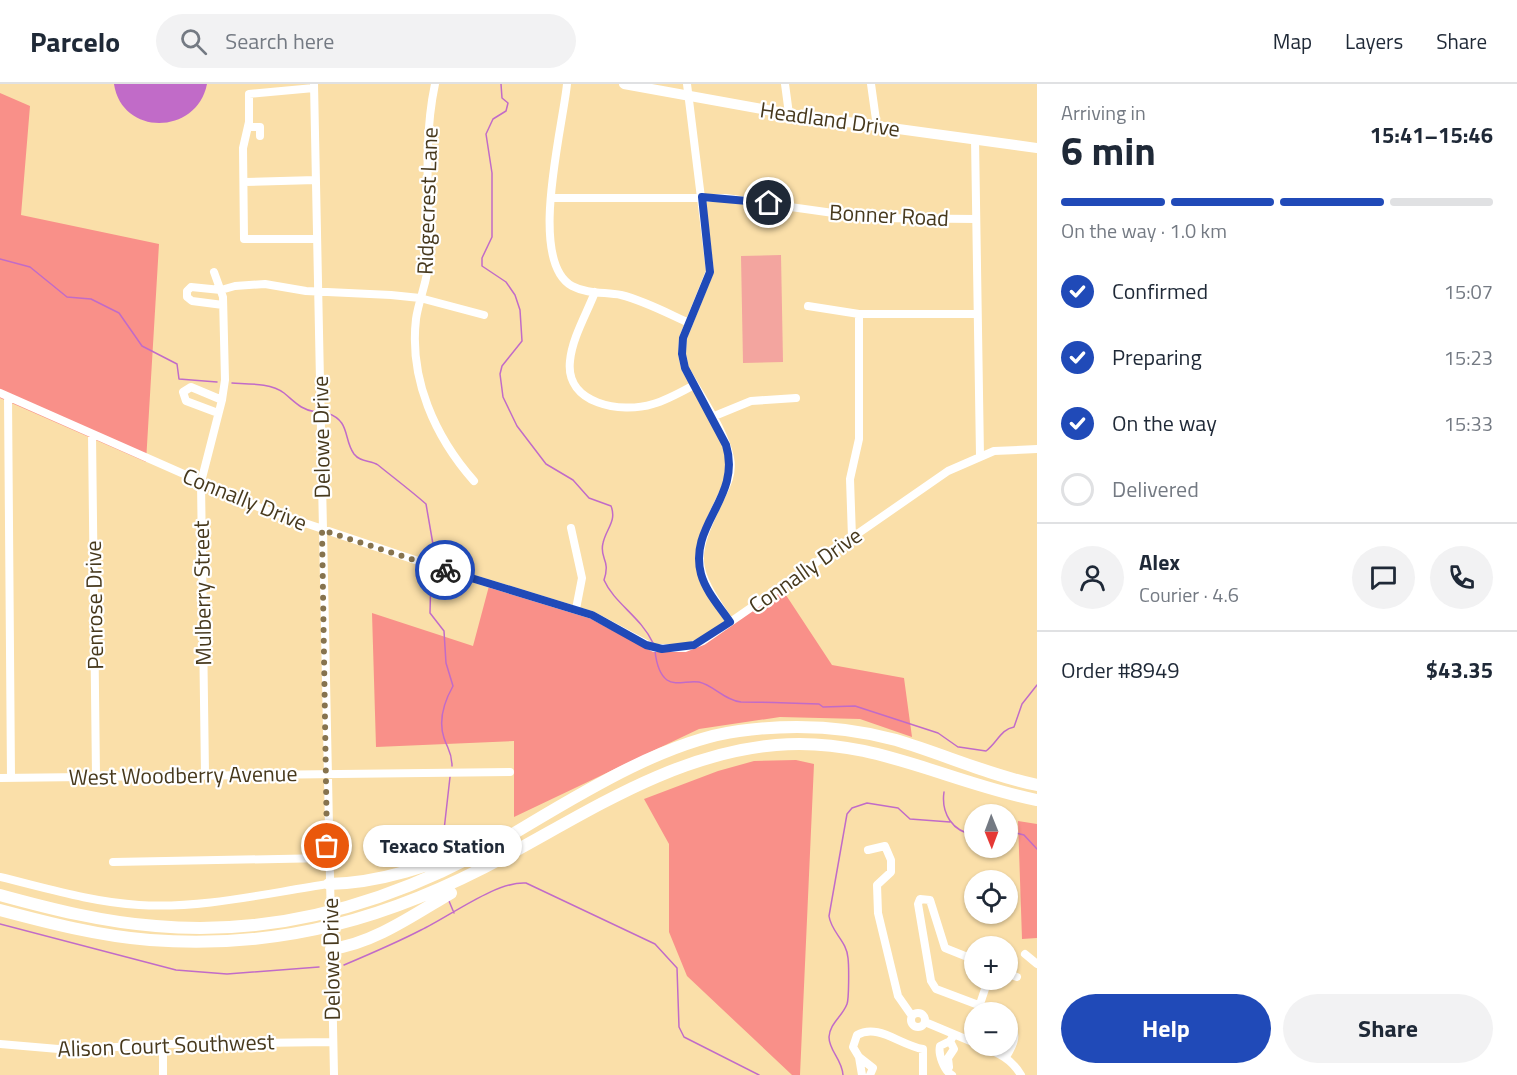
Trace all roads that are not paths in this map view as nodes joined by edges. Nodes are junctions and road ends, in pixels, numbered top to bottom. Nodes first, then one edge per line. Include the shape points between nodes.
1 (435, 84) edge
2 (567, 84) edge
3 (624, 84) edge
4 (687, 84) edge
5 (785, 84) edge
6 (871, 84) edge
7 (314, 86) edge
8 (688, 96) junction
9 (789, 114) junction
10 (249, 122) junction
11 (877, 127) junction
12 (260, 136) dead end
13 (975, 139) junction
14 (1037, 148) edge
15 (316, 180) junction
16 (244, 182) junction
17 (702, 197) junction
18 (551, 198) junction
19 (975, 219) junction
20 (317, 238) junction
21 (214, 272) dead end
22 (221, 290) junction
23 (318, 291) junction
24 (595, 292) junction
25 (420, 298) junction
26 (223, 305) junction
27 (808, 306) dead end
28 (859, 314) junction
29 (976, 314) junction
30 (484, 315) dead end
31 (689, 323) junction
32 (694, 385) junction
33 (4, 395) edge
34 (796, 398) dead end
35 (222, 400) junction
36 (218, 413) junction
37 (712, 417) junction
38 (92, 434) junction
39 (1037, 449) edge
40 (980, 456) junction
41 (474, 481) dead end
42 (201, 482) junction
43 (571, 528) dead end
44 (322, 530) junction
45 (852, 537) junction
46 (576, 609) junction
47 (730, 622) junction
48 (326, 772) junction
49 (510, 772) dead end
50 (205, 774) junction
51 (96, 776) junction
52 (11, 777) junction
53 (0, 778) edge
54 (1037, 785) edge
55 (1037, 800) edge
56 (521, 829) junction
57 (868, 850) dead end
58 (509, 854) junction
59 (328, 858) junction
60 (113, 862) dead end
61 (0, 877) edge
62 (329, 884) junction
63 (306, 888) junction
64 (0, 895) edge
65 (330, 903) junction
66 (0, 910) edge
67 (331, 949) junction
68 (1026, 954) dead end
69 (964, 956) edge
70 (1037, 964) edge
71 (974, 1002) edge
72 (951, 1041) junction
73 (333, 1042) junction
74 (964, 1042) edge
75 (0, 1044) edge
76 (163, 1044) junction
77 (859, 1057) junction
78 (1006, 1057) edge
79 (947, 1074) edge
80 (163, 1075) edge
81 (334, 1075) edge
82 (862, 1075) edge
83 (870, 1075) edge
84 (923, 1075) edge
85 (1021, 1075) edge

1 - 25 street, Ridgecrest Lane via 429,117 429,261
2 - 18 street
3 - 8 main road, Headland Drive
4 - 8 street
5 - 9 street
6 - 11 street
7 - 10 street via 249,94
7 - 15 street, Delowe Drive
8 - 9 main road, Headland Drive
8 - 17 street
9 - 11 main road, Headland Drive
10 - 12 street via 249,127 260,127
10 - 16 street via 244,137
11 - 13 main road, Headland Drive
13 - 14 main road, Headland Drive
13 - 19 street
15 - 16 street
15 - 20 street, Delowe Drive
16 - 20 street via 244,239
17 - 18 street, Bonner Road
17 - 19 street, Bonner Road via 750,200 869,218
17 - 31 street via 710,272
18 - 24 street via 552,260 561,277 571,285
19 - 29 street
20 - 23 street, Delowe Drive
21 - 22 street, Mulberry Street
22 - 23 street via 235,285 265,284
22 - 26 street, Mulberry Street
22 - 26 street via 191,287 186,294 192,301
23 - 25 street
23 - 44 street, Delowe Drive
24 - 31 street via 638,300
24 - 32 street via 570,360 572,379 582,394 601,404 639,407
25 - 30 street
25 - 41 street, Ridgecrest Lane via 415,341 422,388 442,440
26 - 35 street, Mulberry Street
27 - 28 street
28 - 29 street
28 - 45 street via 859,439 850,479
29 - 40 street
31 - 32 street via 682,354
32 - 37 street
33 - 38 street, Connally Drive
33 - 52 street
34 - 37 street via 750,401
35 - 36 street, Mulberry Street
35 - 36 street via 191,387 183,392 186,401
36 - 42 street, Mulberry Street
37 - 47 street via 726,445 731,471 702,537 699,563 706,587
38 - 42 street, Connally Drive
38 - 51 street, Penrose Drive
39 - 40 street, Connally Drive via 994,451
40 - 45 street, Connally Drive via 948,471
42 - 44 street, Connally Drive
42 - 50 street, Mulberry Street
43 - 46 street via 582,578
44 - 46 street, Connally Drive
44 - 48 street, Delowe Drive
45 - 47 street, Connally Drive
46 - 47 street, Connally Drive via 612,624 646,645 662,649 694,645
48 - 49 street, West Woodberry Avenue
48 - 50 street, West Woodberry Avenue
48 - 59 street, Delowe Drive
50 - 51 street, West Woodberry Avenue
51 - 52 street, West Woodberry Avenue
52 - 53 street, West Woodberry Avenue
54 - 56 highway via 852,730 798,726 739,731 696,741 645,762
55 - 58 highway via 886,756 834,747 778,745 699,759 656,775
56 - 62 highway via 415,869 368,881
56 - 64 highway via 415,885 350,908 305,918 232,927 158,927 83,915
57 - 72 street via 885,846 891,860 891,872 877,885 878,913 898,996 915,1027 925,1022
58 - 66 highway via 449,887 352,922 310,932 223,942 148,940 60,926
58 - 67 highway via 412,916
59 - 60 street
59 - 62 street, Delowe Drive
61 - 63 street via 98,900 140,905 182,905
62 - 63 street
62 - 65 street, Delowe Drive
63 - 65 street via 323,895
65 - 67 street, Delowe Drive
67 - 73 street, Delowe Drive
68 - 70 street
69 - 71 street via 945,948 930,900 920,899 931,981 936,989
72 - 74 street
72 - 79 street via 944,1057
73 - 76 street, Alison Court Southwest
73 - 81 street, Delowe Drive
75 - 76 street, Alison Court Southwest via 70,1050
76 - 80 street
77 - 82 street
77 - 83 street via 873,1068
77 - 84 street via 853,1047 857,1035 878,1030 906,1046 923,1049
78 - 85 street

